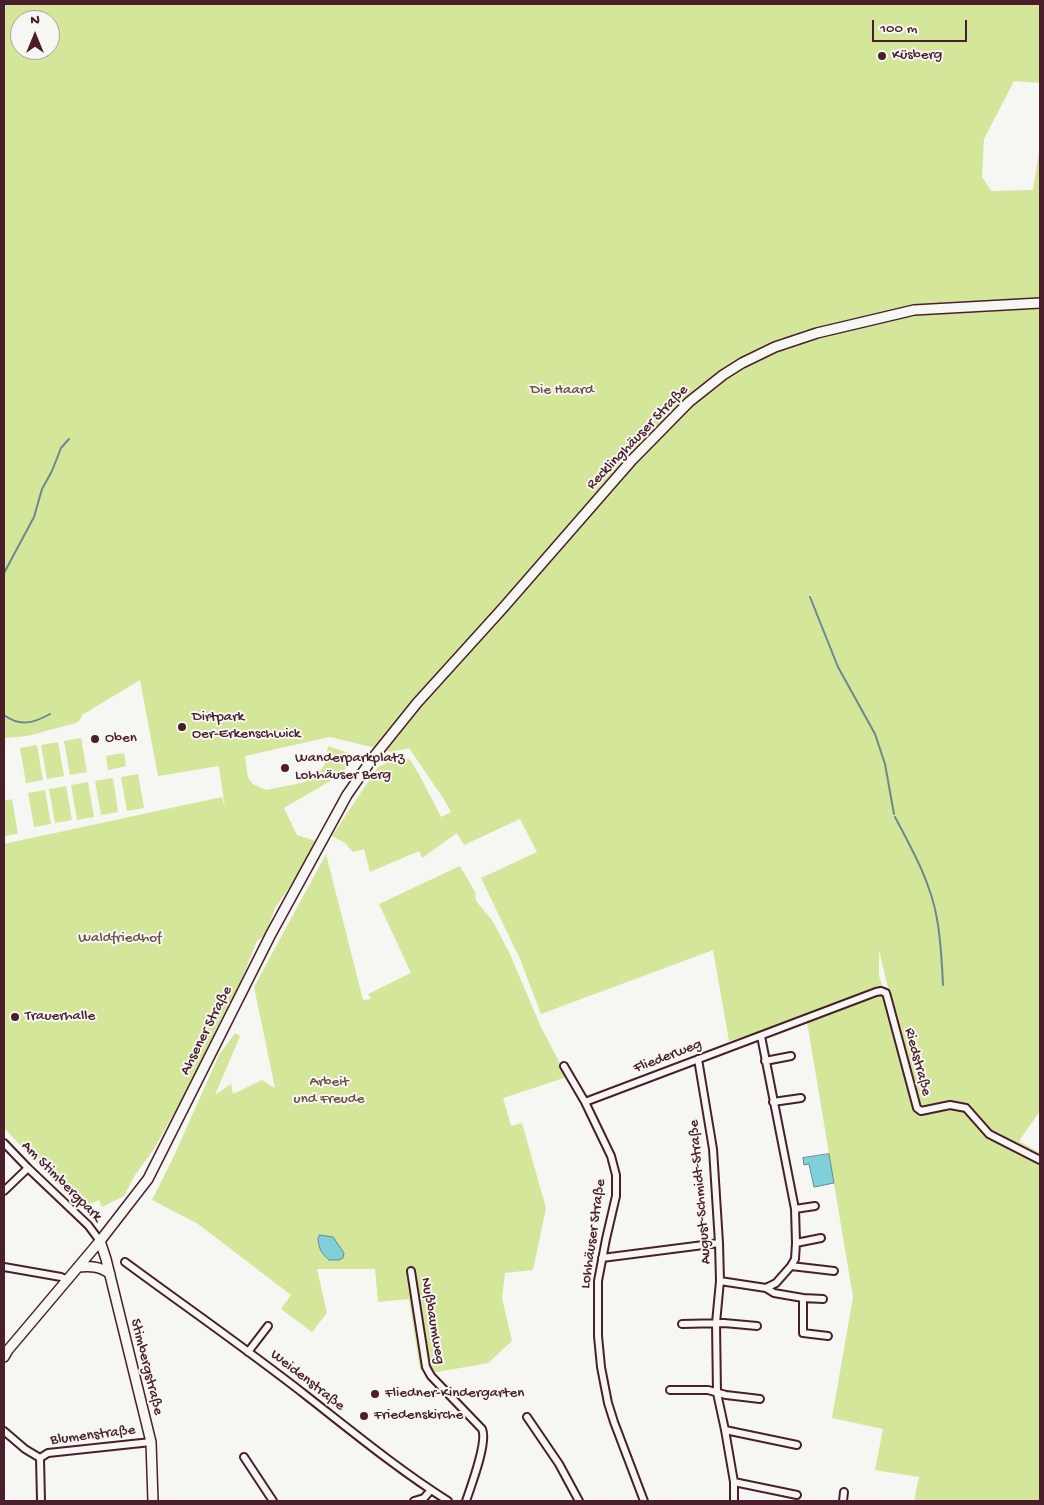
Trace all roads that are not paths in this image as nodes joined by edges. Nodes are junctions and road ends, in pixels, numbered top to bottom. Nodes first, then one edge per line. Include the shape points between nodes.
1 (1040, 303) edge
2 (417, 703) joint
3 (888, 1000) joint
4 (761, 1036) junction
5 (791, 1056) dead end
6 (698, 1058) junction
7 (765, 1060) junction
8 (564, 1066) dead end
9 (801, 1098) dead end
10 (585, 1102) junction
11 (773, 1102) junction
12 (4, 1143) edge
13 (1040, 1160) edge
14 (28, 1168) junction
15 (4, 1191) edge
16 (815, 1206) dead end
17 (794, 1209) junction
18 (821, 1238) dead end
19 (100, 1240) junction
20 (719, 1243) junction
21 (796, 1243) junction
22 (602, 1258) junction
23 (125, 1262) dead end
24 (791, 1266) junction
25 (4, 1267) edge
26 (78, 1267) junction
27 (411, 1271) dead end
28 (834, 1271) dead end
29 (110, 1274) junction
30 (67, 1280) junction
31 (720, 1281) junction
32 (766, 1288) junction
33 (803, 1298) junction
34 (823, 1299) dead end
35 (716, 1323) junction
36 (682, 1324) dead end
37 (268, 1326) dead end
38 (756, 1326) dead end
39 (828, 1336) dead end
40 (248, 1352) junction
41 (4, 1357) edge
42 (670, 1390) dead end
43 (717, 1393) junction
44 (760, 1399) dead end
45 (527, 1417) dead end
46 (725, 1430) junction
47 (4, 1431) edge
48 (151, 1442) junction
49 (797, 1445) dead end
50 (244, 1457) dead end
51 (40, 1458) junction
52 (734, 1482) junction
53 (431, 1490) junction
54 (844, 1492) dead end
55 (797, 1495) dead end
56 (41, 1501) edge
57 (152, 1501) edge
58 (273, 1501) edge
59 (414, 1501) edge
60 (448, 1501) edge
61 (466, 1501) edge
62 (579, 1501) edge
63 (644, 1501) edge
64 (734, 1501) edge
65 (843, 1501) edge

1 - 2 main road, Recklinghäuser Straße via 914,310 798,339 775,347 723,375 689,402 632,460
2 - 19 main road, Ahsener Straße via 347,795 271,934 153,1170
3 - 4 street, Fliederweg via 886,993 876,992
3 - 13 street, Riedstraße via 916,1108 950,1105 966,1108 989,1134
4 - 6 street, Fliederweg
4 - 7 street
5 - 7 street
6 - 10 street, Fliederweg
6 - 20 street, August-Schmidt-Straße via 712,1149
7 - 11 street
8 - 10 street, Lohhäuser Straße
9 - 11 street
10 - 22 street, Lohhäuser Straße via 611,1156 616,1175 616,1196
11 - 17 street
12 - 14 street, Am Stimbergpark
14 - 15 street
14 - 19 street, Am Stimbergpark
16 - 17 street
17 - 21 street
18 - 21 street
19 - 26 main road, Ahsener Straße
19 - 29 main road, Stimbergstraße
20 - 22 street
20 - 31 street, August-Schmidt-Straße
21 - 24 street
22 - 63 street, Lohhäuser Straße via 597,1305 603,1378 614,1422
23 - 40 street, Weidenstraße
24 - 28 street
24 - 32 street via 776,1283
25 - 30 street
26 - 29 main road via 92,1266
26 - 30 main road, Ahsener Straße
27 - 61 street, Nußbaumweg via 426,1367 484,1433
29 - 48 main road, Stimbergstraße
30 - 41 main road, Ahsener Straße
31 - 32 street
31 - 35 street, August-Schmidt-Straße
32 - 33 street via 774,1293
33 - 34 street
33 - 39 street via 803,1333
35 - 36 street
35 - 38 street
35 - 43 street, August-Schmidt-Straße
37 - 40 street, Weidenstraße
40 - 53 street, Weidenstraße
42 - 43 street
43 - 44 street
43 - 46 street, August-Schmidt-Straße
45 - 62 street
46 - 49 street
46 - 52 street, August-Schmidt-Straße
47 - 51 street
48 - 51 street, Blumenstraße via 48,1453
48 - 57 main road, Stimbergstraße
50 - 58 street
51 - 56 street
52 - 55 street
52 - 64 street, August-Schmidt-Straße
53 - 59 street via 424,1498
53 - 60 street, Weidenstraße
54 - 65 street

